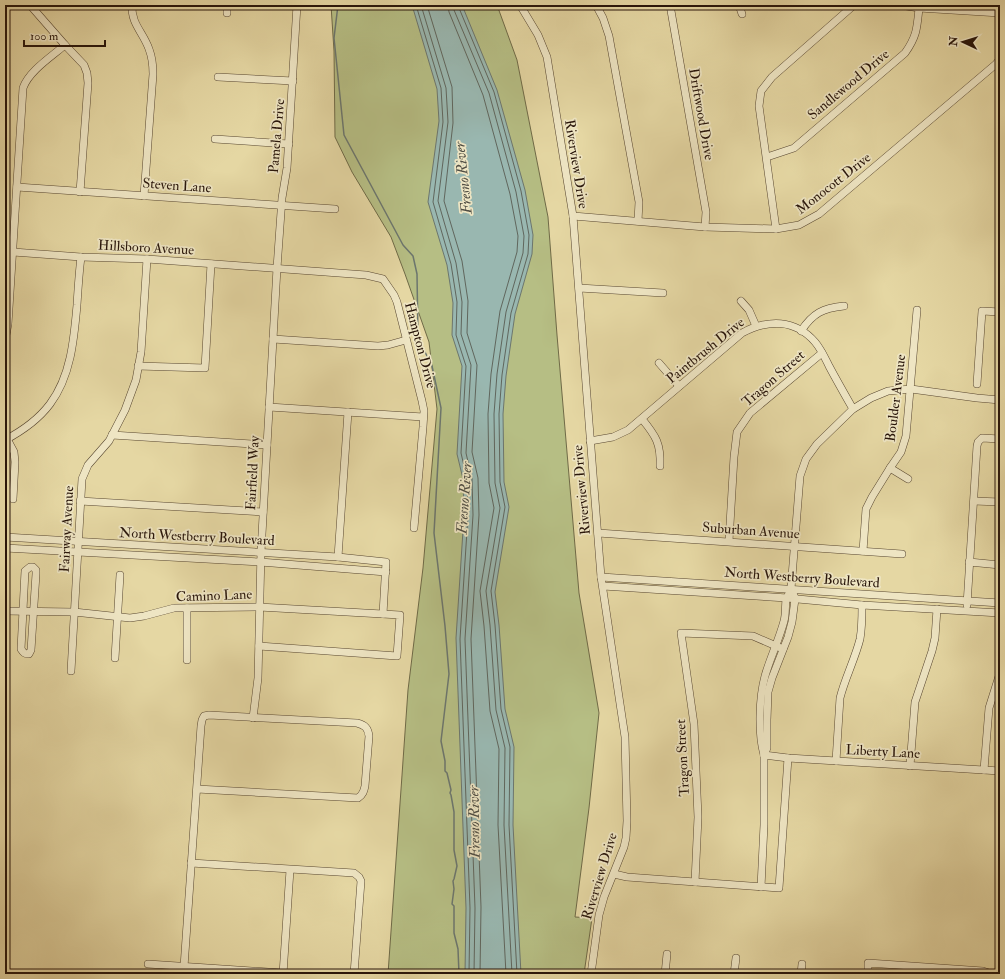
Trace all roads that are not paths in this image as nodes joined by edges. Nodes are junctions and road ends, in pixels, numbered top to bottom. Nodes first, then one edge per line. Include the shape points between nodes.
1 (30, 5) edge
2 (132, 5) edge
3 (227, 5) edge
4 (297, 5) edge
5 (520, 5) edge
6 (596, 5) edge
7 (670, 5) edge
8 (739, 5) edge
9 (854, 5) edge
10 (900, 5) edge
11 (919, 8) junction
12 (227, 13) dead end
13 (1000, 13) edge
14 (742, 14) dead end
15 (65, 45) junction
16 (1000, 59) edge
17 (218, 77) dead end
18 (293, 80) junction
19 (215, 139) dead end
20 (289, 144) junction
21 (767, 157) junction
22 (17, 187) junction
23 (80, 192) junction
24 (144, 196) junction
25 (281, 205) junction
26 (335, 209) dead end
27 (573, 216) junction
28 (638, 221) junction
29 (705, 227) junction
30 (776, 229) junction
31 (13, 252) junction
32 (81, 257) junction
33 (147, 259) junction
34 (211, 264) junction
35 (277, 268) junction
36 (579, 288) junction
37 (663, 293) dead end
38 (741, 301) dead end
39 (844, 306) dead end
40 (917, 310) dead end
41 (1000, 312) edge
42 (756, 326) junction
43 (801, 330) junction
44 (273, 338) junction
45 (406, 340) junction
46 (5, 341) edge
47 (822, 353) junction
48 (659, 363) dead end
49 (138, 366) junction
50 (977, 382) dead end
51 (679, 386) junction
52 (911, 389) junction
53 (1000, 400) edge
54 (269, 407) junction
55 (853, 409) junction
56 (348, 412) junction
57 (423, 417) junction
58 (642, 419) junction
59 (112, 435) junction
60 (6, 439) edge
61 (1000, 439) edge
62 (590, 441) junction
63 (267, 445) junction
64 (660, 466) dead end
65 (890, 468) junction
66 (908, 479) dead end
67 (13, 499) dead end
68 (80, 501) junction
69 (974, 501) junction
70 (1000, 502) edge
71 (263, 512) junction
72 (414, 528) dead end
73 (598, 533) junction
74 (5, 537) edge
75 (729, 541) junction
76 (78, 542) junction
77 (795, 546) junction
78 (5, 548) edge
79 (863, 551) junction
80 (78, 552) junction
81 (261, 552) junction
82 (902, 554) dead end
83 (338, 557) junction
84 (260, 562) junction
85 (969, 562) junction
86 (1000, 565) edge
87 (386, 572) junction
88 (120, 575) dead end
89 (602, 577) junction
90 (602, 586) junction
91 (791, 589) junction
92 (786, 598) junction
93 (795, 599) junction
94 (967, 600) junction
95 (1000, 603) edge
96 (862, 605) junction
97 (259, 607) junction
98 (188, 608) junction
99 (937, 609) junction
100 (5, 611) edge
101 (22, 611) junction
102 (34, 611) junction
103 (966, 611) junction
104 (74, 612) junction
105 (1000, 613) edge
106 (383, 614) junction
107 (117, 617) junction
108 (259, 646) junction
109 (780, 647) junction
110 (115, 658) dead end
111 (187, 660) dead end
112 (71, 671) dead end
113 (1000, 673) edge
114 (253, 718) junction
115 (764, 756) junction
116 (788, 758) junction
117 (836, 761) junction
118 (910, 766) junction
119 (984, 770) junction
120 (1000, 771) edge
121 (196, 789) junction
122 (191, 863) junction
123 (290, 870) junction
124 (614, 874) junction
125 (695, 882) junction
126 (760, 887) junction
127 (667, 954) dead end
128 (736, 958) dead end
129 (148, 964) dead end
130 (802, 964) dead end
131 (184, 967) junction
132 (934, 971) edge
133 (283, 973) edge
134 (354, 974) edge
135 (591, 974) edge
136 (665, 974) edge
137 (734, 974) edge
138 (801, 974) edge
139 (868, 974) edge
140 (992, 974) edge

1 - 15 street
2 - 24 street via 131,13 135,24 149,48 153,62
3 - 12 street
4 - 18 street, Pamela Drive
5 - 27 street, Riverview Drive via 547,57
6 - 28 street via 609,36 639,202
7 - 29 street, Driftwood Drive via 706,212
8 - 14 street
9 - 21 street via 772,77 761,91 759,106
10 - 11 street
11 - 13 street
11 - 21 street, Sandlewood Drive via 914,38 905,54 794,148
15 - 22 street via 33,73 23,88
15 - 23 street via 84,65 87,73
16 - 30 street, Monocott Drive via 819,214 799,225
17 - 18 street
18 - 20 street, Pamela Drive
19 - 20 street
20 - 25 street, Pamela Drive
21 - 30 street
22 - 23 street, Steven Lane
22 - 31 street
23 - 24 street, Steven Lane
24 - 25 street, Steven Lane
25 - 26 street, Steven Lane
25 - 35 street, Pamela Drive
27 - 28 street, Monocott Drive
27 - 36 street, Riverview Drive
28 - 29 street, Monocott Drive
29 - 30 street, Monocott Drive
31 - 32 street, Hillsboro Avenue
31 - 46 street
32 - 33 street, Hillsboro Avenue
32 - 60 street via 72,353 60,387 41,415 20,432
33 - 34 street, Hillsboro Avenue
33 - 49 street, Fairway Avenue
34 - 35 street, Hillsboro Avenue
34 - 49 street via 205,368
35 - 44 street, Fairfield Way
35 - 45 street, Hampton Drive via 366,275 383,279 395,298
36 - 37 street
36 - 62 street, Riverview Drive
38 - 42 street via 749,310
39 - 43 street via 819,312 811,317
40 - 52 street, Boulder Avenue
41 - 50 street via 982,311
42 - 43 street, Paintbrush Drive via 776,323
42 - 51 street, Paintbrush Drive via 742,333
43 - 47 street, Paintbrush Drive via 816,343
44 - 45 street via 378,346
44 - 54 street, Fairfield Way
45 - 57 street, Hampton Drive via 422,401
47 - 55 street, Paintbrush Drive
47 - 75 street, Tragon Street via 750,413 737,432
48 - 51 street
49 - 59 street, Fairway Avenue via 136,380 125,410
51 - 58 street, Paintbrush Drive
52 - 53 street
52 - 55 street via 888,391
52 - 65 street, Boulder Avenue via 906,436 901,452
54 - 56 street
54 - 63 street, Fairfield Way
55 - 77 street via 817,444 806,459 800,476
56 - 57 street
56 - 83 street
57 - 72 street, Hampton Drive
58 - 62 street, Paintbrush Drive via 613,437
58 - 64 street via 660,448
59 - 63 street
59 - 68 street, Fairway Avenue via 84,473
60 - 67 street via 14,452
61 - 69 street via 982,438 977,446
62 - 73 street, Riverview Drive
63 - 71 street, Fairfield Way
65 - 66 street
65 - 79 street, Boulder Avenue via 866,509
68 - 71 street
68 - 76 street, Fairway Avenue
69 - 70 street
69 - 85 street
71 - 81 street, Fairfield Way
73 - 75 street, Suburban Avenue
73 - 89 street, Riverview Drive
74 - 76 street, North Westberry Boulevard
75 - 77 street, Suburban Avenue
76 - 80 street, Fairway Avenue
76 - 81 street, North Westberry Boulevard
77 - 79 street, Suburban Avenue
77 - 91 street
78 - 80 street, North Westberry Boulevard
79 - 82 street, Suburban Avenue
80 - 84 street, North Westberry Boulevard
80 - 104 street, Fairway Avenue
81 - 83 street, North Westberry Boulevard
81 - 84 street, Fairfield Way
83 - 87 street, North Westberry Boulevard via 386,562
84 - 87 street, North Westberry Boulevard
84 - 97 street, Fairfield Way
85 - 86 street
85 - 94 street
87 - 106 street
88 - 107 street
89 - 90 street, Riverview Drive
89 - 91 street, North Westberry Boulevard
90 - 92 street, North Westberry Boulevard
90 - 124 street, Riverview Drive via 625,737 627,829 624,847
91 - 92 street
91 - 93 street
91 - 94 street, North Westberry Boulevard
92 - 93 street, North Westberry Boulevard
92 - 109 street
93 - 96 street, North Westberry Boulevard
93 - 109 street via 792,622
94 - 95 street, North Westberry Boulevard
94 - 103 street
96 - 99 street, North Westberry Boulevard
96 - 117 street via 860,639 840,698
97 - 98 street, Camino Lane
97 - 106 street, Camino Lane
97 - 108 street, Fairfield Way
98 - 107 street, Camino Lane via 174,608 130,618
98 - 111 street
99 - 103 street, North Westberry Boulevard
99 - 118 street via 932,651 915,702
100 - 101 street, Camino Lane
101 - 102 street, Camino Lane
101 - 102 street via 20,648 29,654
101 - 102 street via 25,571 30,567 36,570
102 - 104 street, Camino Lane
103 - 105 street, North Westberry Boulevard
104 - 107 street, Camino Lane
104 - 112 street, Fairway Avenue
106 - 108 street, Camino Lane via 400,615 397,656
107 - 110 street
108 - 114 street, Fairfield Way
109 - 115 street via 768,692 767,748
109 - 125 street, Tragon Street via 753,636 681,633 694,724 698,818
113 - 119 street via 989,708
114 - 121 street via 204,716
114 - 121 street via 362,724 368,730 369,736 365,786 361,796 352,798
115 - 116 street, Liberty Lane
115 - 126 street via 764,825
116 - 117 street, Liberty Lane
116 - 126 street via 779,888
117 - 118 street, Liberty Lane
118 - 119 street, Liberty Lane
119 - 120 street, Liberty Lane
121 - 122 street
122 - 123 street
122 - 131 street
123 - 133 street
123 - 134 street via 354,873 359,877 361,881
124 - 125 street
124 - 135 street, Riverview Drive via 599,915
125 - 126 street
127 - 136 street
128 - 137 street
129 - 131 street
130 - 138 street
131 - 133 street
132 - 139 street via 868,963
132 - 140 street via 983,970

